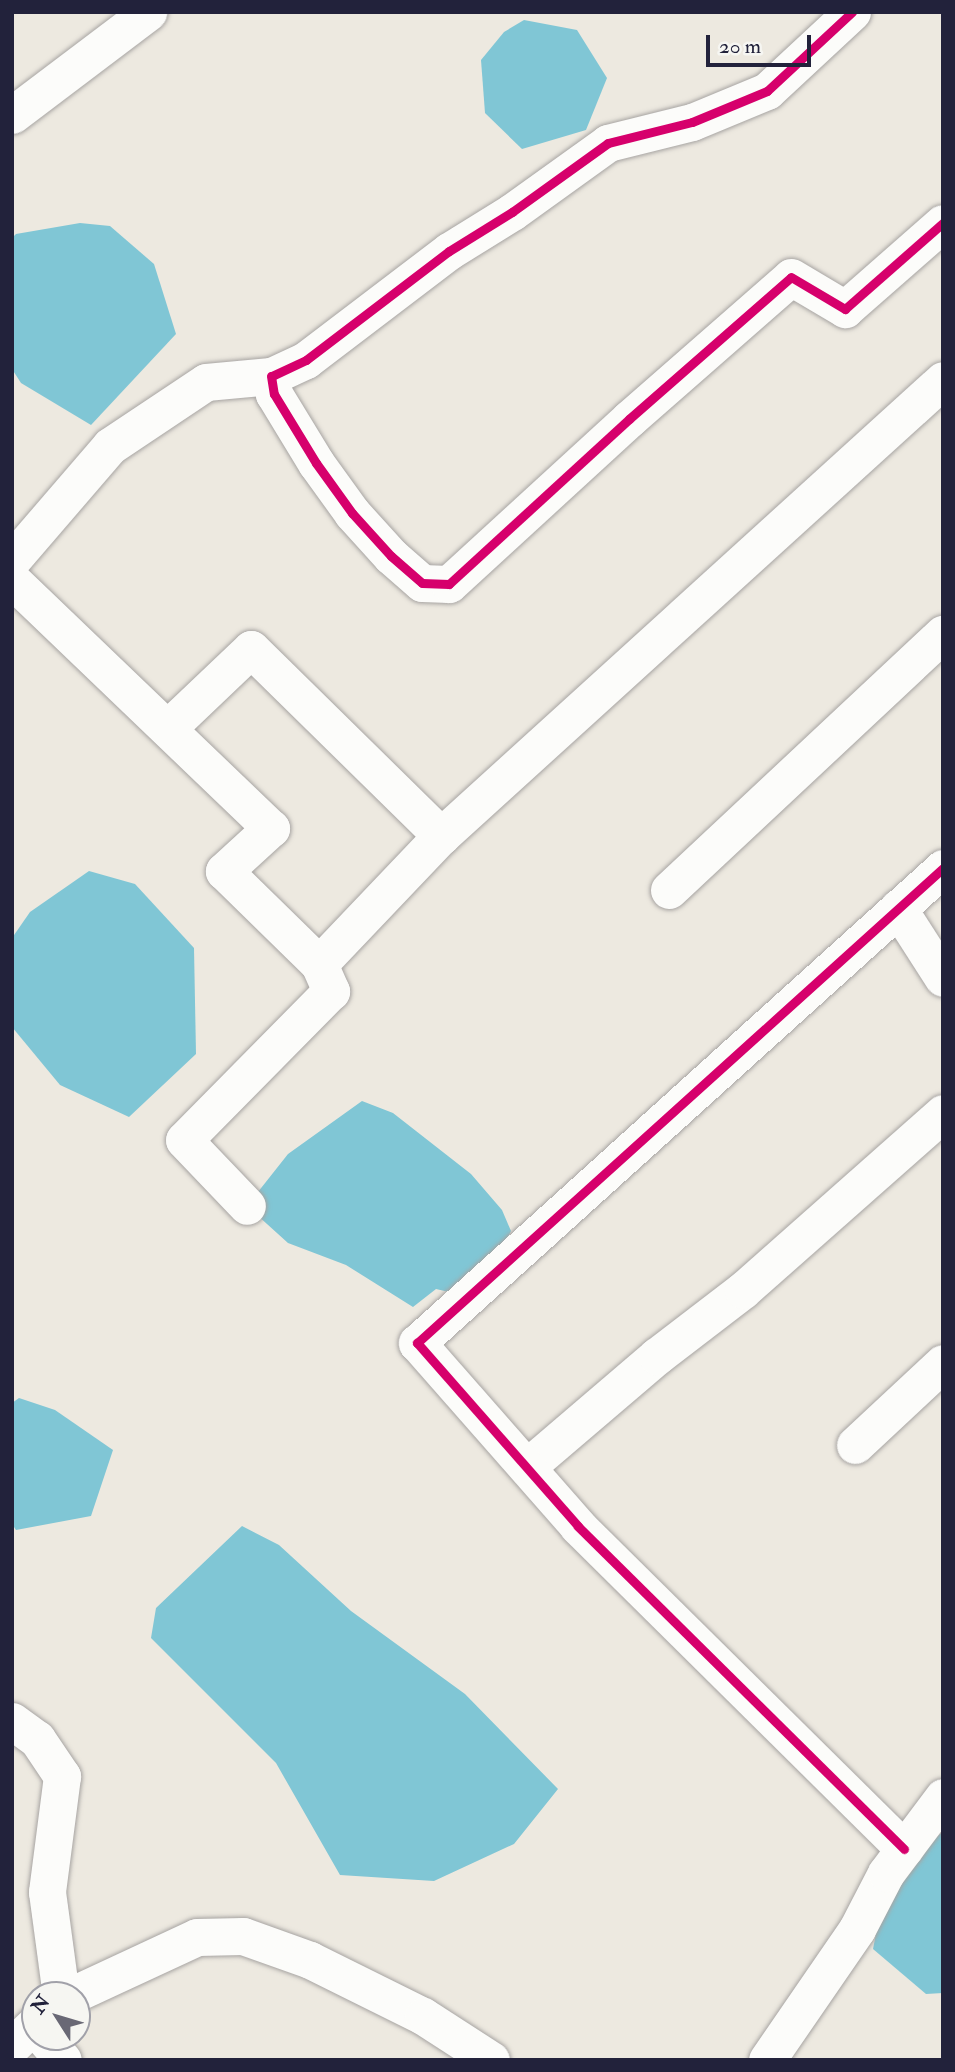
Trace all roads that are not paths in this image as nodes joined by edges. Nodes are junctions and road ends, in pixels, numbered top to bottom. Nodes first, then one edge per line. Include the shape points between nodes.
1 (148, 12) edge
2 (852, 12) edge
3 (12, 115) edge
4 (943, 223) edge
5 (271, 376) junction
6 (943, 380) edge
7 (12, 560) edge
8 (12, 580) edge
9 (943, 634) edge
10 (169, 727) junction
11 (442, 836) junction
12 (943, 868) edge
13 (668, 890) dead end
14 (898, 908) junction
15 (319, 964) junction
16 (943, 978) edge
17 (943, 1113) edge
18 (247, 1206) dead end
19 (943, 1363) edge
20 (855, 1445) dead end
21 (527, 1467) junction
22 (12, 1721) edge
23 (943, 1797) edge
24 (904, 1849) junction
25 (59, 1981) edge
26 (91, 1986) edge
27 (491, 2060) edge
28 (767, 2060) edge

1 - 3 street
2 - 5 street via 767,90 692,122 608,143 449,251 306,360
4 - 5 street via 845,309 791,277 449,584 422,583 352,513 274,394
5 - 7 street via 206,382 110,446
6 - 11 street
8 - 10 street
9 - 13 street
10 - 11 street via 251,649
10 - 15 street via 271,828 224,872
11 - 15 street
12 - 14 street
14 - 16 street
14 - 21 street via 417,1343
15 - 18 street via 331,991 184,1140
17 - 21 street via 743,1290
19 - 20 street
21 - 24 street via 578,1526
22 - 25 street via 37,1738 62,1776 47,1892
23 - 24 street
24 - 28 street via 830,1972
26 - 27 street via 197,1937 243,1936 310,1960 412,2010

